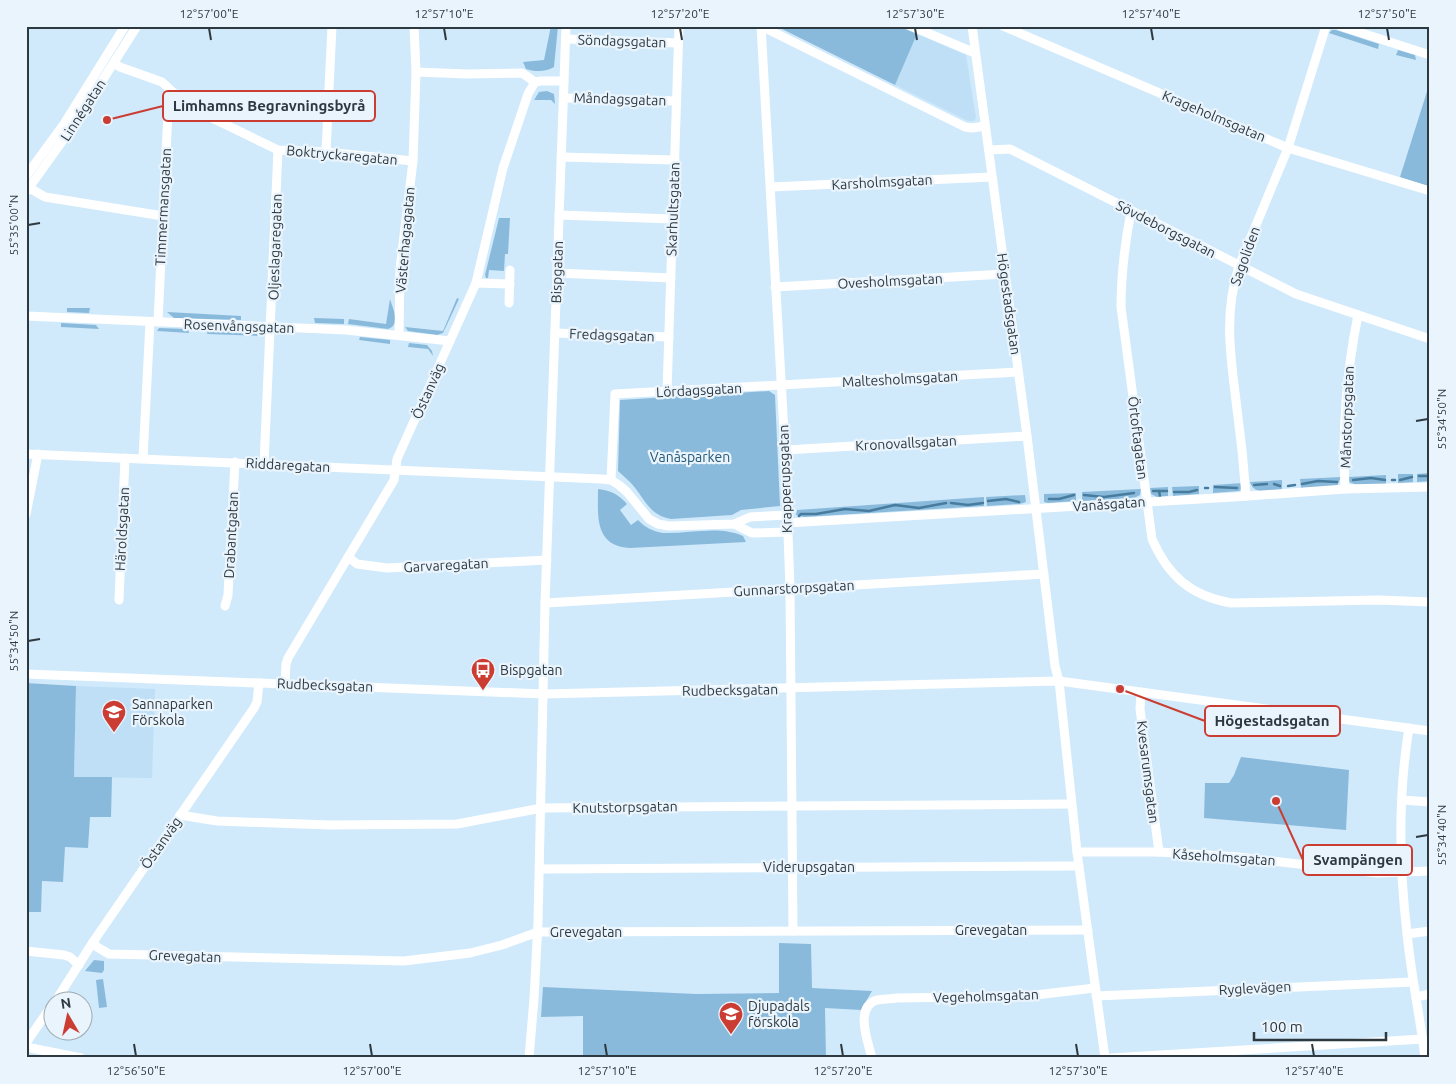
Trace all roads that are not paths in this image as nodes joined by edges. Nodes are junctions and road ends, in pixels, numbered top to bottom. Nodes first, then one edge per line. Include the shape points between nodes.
1 (125, 26) edge
2 (137, 26) edge
3 (332, 26) edge
4 (414, 26) edge
5 (566, 26) edge
6 (679, 26) edge
7 (761, 26) edge
8 (912, 26) edge
9 (972, 26) edge
10 (1003, 26) edge
11 (1326, 26) edge
12 (1340, 26) edge
13 (566, 39) junction
14 (678, 43) junction
15 (975, 52) junction
16 (1430, 55) edge
17 (114, 63) junction
18 (416, 72) junction
19 (564, 81) junction
20 (535, 82) junction
21 (176, 94) junction
22 (564, 98) junction
23 (676, 101) junction
24 (986, 126) junction
25 (1288, 148) junction
26 (278, 150) junction
27 (989, 150) junction
28 (326, 152) junction
29 (561, 157) junction
30 (675, 160) junction
31 (413, 161) junction
32 (26, 176) edge
33 (992, 177) junction
34 (771, 188) junction
35 (27, 189) edge
36 (1430, 191) edge
37 (1131, 211) junction
38 (559, 215) junction
39 (163, 216) junction
40 (673, 219) junction
41 (1239, 266) junction
42 (510, 270) dead end
43 (557, 273) junction
44 (1005, 274) junction
45 (671, 278) junction
46 (476, 282) junction
47 (510, 284) junction
48 (776, 287) junction
49 (509, 303) dead end
50 (1358, 315) junction
51 (26, 316) edge
52 (154, 322) junction
53 (271, 327) junction
54 (555, 333) junction
55 (399, 335) junction
56 (669, 337) junction
57 (1430, 340) edge
58 (450, 341) junction
59 (1018, 372) junction
60 (782, 386) junction
61 (667, 392) junction
62 (1027, 436) junction
63 (785, 450) junction
64 (26, 454) edge
65 (38, 454) junction
66 (126, 458) junction
67 (142, 458) junction
68 (235, 462) junction
69 (264, 464) junction
70 (396, 470) junction
71 (549, 476) junction
72 (611, 480) junction
73 (1430, 487) edge
74 (1345, 489) junction
75 (1246, 496) junction
76 (1146, 502) junction
77 (1036, 508) junction
78 (26, 514) edge
79 (787, 523) junction
80 (734, 524) junction
81 (348, 557) junction
82 (547, 560) junction
83 (1044, 574) junction
84 (790, 589) junction
85 (119, 600) dead end
86 (1430, 602) edge
87 (545, 603) junction
88 (225, 606) dead end
89 (26, 674) edge
90 (1058, 681) junction
91 (258, 683) junction
92 (285, 684) junction
93 (791, 688) junction
94 (1141, 692) junction
95 (544, 694) junction
96 (1409, 728) junction
97 (1430, 731) edge
98 (1402, 800) junction
99 (1430, 802) edge
100 (1071, 804) junction
101 (792, 805) junction
102 (542, 808) junction
103 (180, 815) junction
104 (1077, 852) junction
105 (1159, 852) junction
106 (1079, 866) junction
107 (792, 867) junction
108 (540, 869) junction
109 (1430, 871) edge
110 (1401, 874) junction
111 (1088, 930) junction
112 (793, 931) junction
113 (1430, 931) edge
114 (538, 932) junction
115 (1407, 934) junction
116 (93, 942) junction
117 (26, 951) edge
118 (79, 964) junction
119 (1413, 982) junction
120 (61, 992) edge
121 (1096, 992) junction
122 (1430, 994) edge
123 (1416, 997) junction
124 (42, 1021) edge
125 (1422, 1039) junction
126 (26, 1045) edge
127 (1426, 1056) edge
128 (81, 1058) edge
129 (528, 1058) edge
130 (872, 1058) edge
131 (1105, 1058) edge
132 (1111, 1058) edge

1 - 32 street, Linnégatan via 64,124
2 - 17 street, Linnégatan
3 - 28 street
4 - 18 street, Västerhagagatan
5 - 13 street, Bispgatan
6 - 14 street, Skarhultsgatan
7 - 24 street via 965,127
7 - 34 street, Krapperupsgatan
8 - 15 street
9 - 15 street, Högestadsgatan
10 - 25 street, Krageholmsgatan
11 - 25 street, Sagoliden
12 - 16 street
13 - 14 street, Söndagsgatan
13 - 19 street, Bispgatan
14 - 23 street, Skarhultsgatan
15 - 24 street, Högestadsgatan
17 - 21 street, Boktryckaregatan via 162,82
17 - 35 street, Linnégatan
18 - 20 street via 522,73
18 - 31 street, Västerhagagatan
19 - 20 street
19 - 22 street, Bispgatan
20 - 46 street, Östanväg via 503,168
21 - 26 street, Boktryckaregatan via 189,106
21 - 39 street, Timmermansgatan via 168,111
22 - 23 street, Måndagsgatan
22 - 29 street, Bispgatan
23 - 30 street, Skarhultsgatan
24 - 27 street, Högestadsgatan
25 - 36 street, Krageholmsgatan
25 - 41 street, Sagoliden
26 - 28 street, Boktryckaregatan
26 - 53 street, Oljeslagaregatan
27 - 33 street, Högestadsgatan
27 - 37 street, Sövdeborgsgatan via 1010,149
28 - 31 street, Boktryckaregatan
29 - 30 street
29 - 38 street, Bispgatan
30 - 40 street, Skarhultsgatan
31 - 55 street, Västerhagagatan via 400,269
33 - 34 street, Karsholmsgatan
33 - 44 street, Högestadsgatan
34 - 48 street, Krapperupsgatan
35 - 39 street via 45,197
37 - 41 street, Sövdeborgsgatan
37 - 76 street, Örtoftagatan via 1123,254 1121,307
38 - 40 street
38 - 43 street, Bispgatan
39 - 52 street, Timmermansgatan
40 - 45 street, Skarhultsgatan
41 - 50 street, Sövdeborgsgatan via 1296,294
41 - 75 street, Sagoliden via 1229,309 1229,344
42 - 47 street
43 - 45 street
43 - 54 street, Bispgatan
44 - 48 street, Ovesholmsgatan
44 - 59 street, Högestadsgatan
45 - 56 street, Skarhultsgatan
46 - 47 street
46 - 58 street, Östanväg
47 - 49 street
48 - 60 street, Krapperupsgatan
50 - 57 street, Sövdeborgsgatan
50 - 74 street, Månstorpsgatan via 1345,398
51 - 52 street, Rosenvångsgatan
52 - 53 street, Rosenvångsgatan
52 - 67 street, Timmermansgatan
53 - 55 street, Rosenvångsgatan
53 - 69 street, Oljeslagaregatan
54 - 56 street, Fredagsgatan
54 - 71 street, Bispgatan
55 - 58 street, Rosenvångsgatan
56 - 61 street, Skarhultsgatan
58 - 70 street, Östanväg via 397,459
59 - 60 street, Maltesholmsgatan
59 - 62 street, Högestadsgatan
60 - 61 street, Lördagsgatan
60 - 63 street, Krapperupsgatan
61 - 72 street, Lördagsgatan via 615,394
62 - 63 street, Kronovallsgatan
62 - 77 street, Högestadsgatan
63 - 79 street, Krapperupsgatan
64 - 65 street, Riddaregatan
65 - 66 street, Riddaregatan
65 - 78 street
66 - 67 street, Riddaregatan
66 - 85 street, Häroldsgatan
67 - 68 street, Riddaregatan
68 - 69 street, Riddaregatan
68 - 88 street, Drabantgatan
69 - 70 street, Riddaregatan
70 - 71 street, Riddaregatan
70 - 81 street, Östanväg via 394,480
71 - 72 street
71 - 82 street, Bispgatan
72 - 80 street via 627,492 649,519 658,524 680,527
73 - 74 street, Vanåsgatan
74 - 75 street, Vanåsgatan
75 - 76 street, Vanåsgatan
76 - 77 street, Vanåsgatan
76 - 86 street, Örtoftagatan via 1152,539 1159,555 1179,580 1205,596 1246,603
77 - 79 street, Vanåsgatan
77 - 83 street, Högestadsgatan
79 - 80 street via 750,517
79 - 80 street via 752,533
79 - 84 street, Krapperupsgatan
81 - 82 street, Garvaregatan via 357,564 387,568
81 - 92 street, Östanväg via 288,658
82 - 87 street, Bispgatan
83 - 84 street, Gunnarstorpsgatan
83 - 90 street, Högestadsgatan
84 - 87 street, Gunnarstorpsgatan
84 - 93 street, Krapperupsgatan
87 - 95 street, Bispgatan
89 - 91 street, Rudbecksgatan
90 - 93 street, Rudbecksgatan
90 - 94 street, Rudbecksgatan
90 - 100 street, Högestadsgatan
91 - 92 street, Rudbecksgatan
91 - 103 street, Östanväg via 254,708
92 - 95 street, Rudbecksgatan
93 - 95 street, Rudbecksgatan
93 - 101 street, Krapperupsgatan
94 - 96 street, Rudbecksgatan
94 - 105 street, Kvesarumsgatan via 1140,708
95 - 102 street, Bispgatan
96 - 97 street, Rudbecksgatan
96 - 98 street
98 - 99 street
98 - 110 street
100 - 101 street, Knutstorpsgatan
100 - 104 street, Högestadsgatan
101 - 102 street, Knutstorpsgatan
101 - 107 street, Krapperupsgatan
102 - 103 street, Knutstorpsgatan via 457,824 292,824 216,821
102 - 108 street, Bispgatan
103 - 116 street, Östanväg
104 - 105 street, Kåseholmsgatan
104 - 106 street, Högestadsgatan
105 - 110 street, Kåseholmsgatan
106 - 107 street, Viderupsgatan
106 - 111 street, Högestadsgatan
107 - 108 street, Viderupsgatan
107 - 112 street, Krapperupsgatan
108 - 114 street, Bispgatan
109 - 110 street, Kåseholmsgatan
110 - 115 street
111 - 112 street, Grevegatan
111 - 121 street, Högestadsgatan
112 - 114 street, Grevegatan
113 - 115 street
114 - 116 street, Grevegatan via 470,953 404,961 110,954
114 - 129 street, Bispgatan
115 - 119 street
116 - 118 street, Östanväg
117 - 118 street via 64,955
118 - 120 street, Östanväg
119 - 121 street, Ryglevägen
119 - 123 street
121 - 130 street, Vegeholmsgatan via 876,1000 869,1005 864,1022
121 - 131 street, Högestadsgatan
122 - 123 street
123 - 125 street
124 - 126 street
125 - 127 street
125 - 132 street
126 - 128 street

